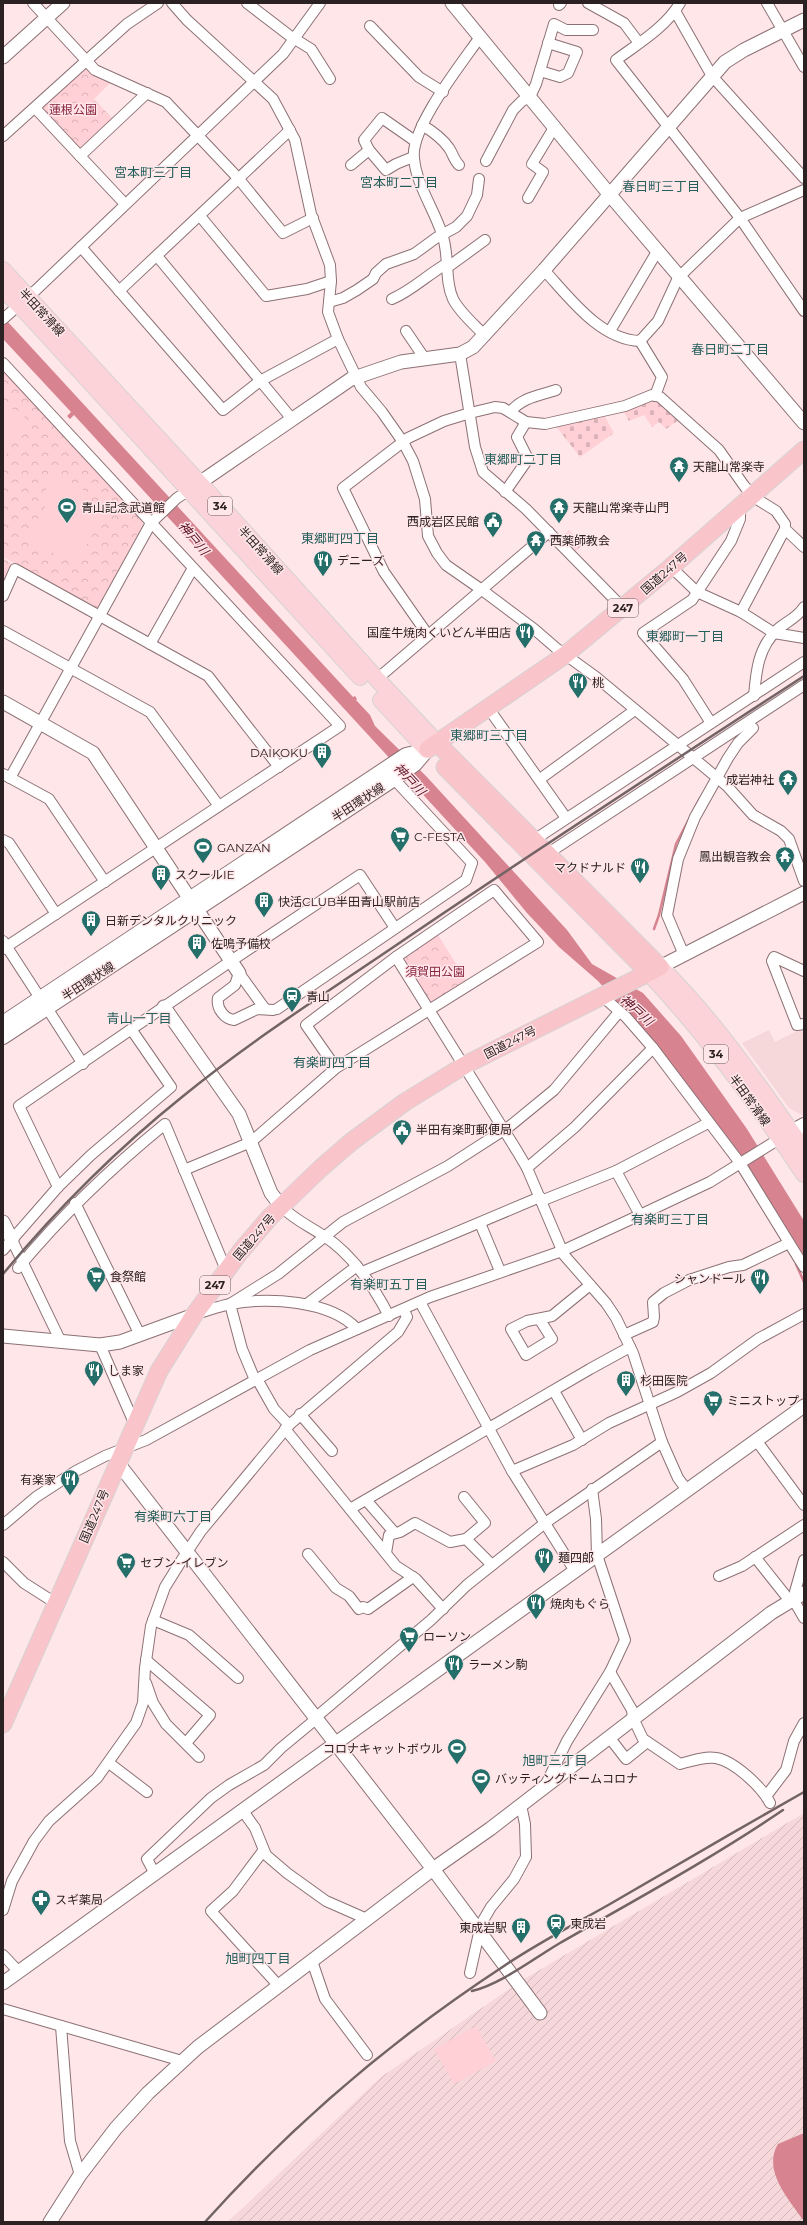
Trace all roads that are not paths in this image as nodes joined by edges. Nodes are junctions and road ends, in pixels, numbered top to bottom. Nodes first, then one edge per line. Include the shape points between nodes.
1 (33, 3) edge
2 (63, 3) edge
3 (158, 3) edge
4 (172, 3) edge
5 (247, 3) edge
6 (320, 3) edge
7 (452, 3) edge
8 (588, 3) edge
9 (767, 3) edge
10 (678, 7) edge
11 (47, 18) junction
12 (804, 20) edge
13 (370, 26) dead end
14 (593, 30) dead end
15 (781, 31) junction
16 (480, 37) junction
17 (296, 39) junction
18 (548, 43) junction
19 (640, 43) junction
20 (3, 57) edge
21 (87, 61) junction
22 (804, 67) edge
23 (540, 71) junction
24 (712, 76) junction
25 (330, 79) dead end
26 (255, 82) junction
27 (443, 92) junction
28 (147, 93) junction
29 (530, 97) junction
30 (35, 108) junction
31 (422, 125) junction
32 (555, 126) junction
33 (669, 127) junction
34 (290, 130) junction
35 (3, 136) edge
36 (198, 136) junction
37 (415, 141) junction
38 (370, 150) junction
39 (80, 156) junction
40 (413, 157) junction
41 (486, 162) dead end
42 (351, 165) dead end
43 (459, 165) dead end
44 (238, 178) junction
45 (804, 178) edge
46 (479, 179) dead end
47 (804, 190) edge
48 (610, 195) junction
49 (528, 198) dead end
50 (125, 204) junction
51 (200, 216) junction
52 (313, 218) junction
53 (740, 218) junction
54 (443, 235) junction
55 (486, 240) dead end
56 (81, 247) junction
57 (658, 250) junction
58 (157, 256) junction
59 (448, 265) junction
60 (3, 270) edge
61 (544, 270) junction
62 (680, 275) junction
63 (331, 281) junction
64 (3, 289) edge
65 (119, 291) junction
66 (392, 299) dead end
67 (329, 302) junction
68 (15, 308) edge
69 (804, 311) edge
70 (406, 331) dead end
71 (610, 331) junction
72 (485, 336) junction
73 (338, 339) junction
74 (640, 341) junction
75 (460, 354) junction
76 (425, 359) junction
77 (3, 363) edge
78 (356, 377) junction
79 (260, 381) junction
80 (556, 390) dead end
81 (655, 396) junction
82 (510, 412) junction
83 (470, 413) junction
84 (292, 420) junction
85 (526, 422) junction
86 (804, 423) edge
87 (403, 442) junction
88 (804, 450) edge
89 (188, 491) junction
90 (505, 492) junction
91 (753, 495) junction
92 (740, 506) junction
93 (154, 519) junction
94 (785, 529) junction
95 (549, 532) junction
96 (804, 547) edge
97 (671, 567) junction
98 (193, 568) junction
99 (482, 590) junction
100 (697, 592) junction
101 (3, 596) edge
102 (623, 608) junction
103 (741, 612) junction
104 (803, 613) edge
105 (99, 615) junction
106 (3, 631) edge
107 (774, 633) junction
108 (428, 636) junction
109 (804, 638) edge
110 (150, 644) junction
111 (565, 655) junction
112 (804, 662) edge
113 (70, 668) junction
114 (377, 679) junction
115 (804, 685) edge
116 (754, 696) junction
117 (3, 702) edge
118 (489, 709) junction
119 (635, 710) junction
120 (40, 722) junction
121 (711, 723) junction
122 (753, 728) dead end
123 (678, 745) junction
124 (432, 746) junction
125 (693, 758) junction
126 (279, 767) junction
127 (392, 775) junction
128 (7, 776) edge
129 (540, 779) junction
130 (716, 779) junction
131 (219, 806) junction
132 (566, 818) junction
133 (3, 840) edge
134 (534, 840) junction
135 (156, 848) junction
136 (547, 854) junction
137 (804, 881) edge
138 (105, 882) junction
139 (804, 892) edge
140 (194, 904) junction
141 (56, 914) junction
142 (395, 928) junction
143 (4, 946) edge
144 (684, 955) junction
145 (396, 956) junction
146 (231, 961) junction
147 (804, 971) edge
148 (647, 973) junction
149 (237, 979) junction
150 (602, 996) junction
151 (257, 999) junction
152 (44, 1003) junction
153 (164, 1007) junction
154 (265, 1009) junction
155 (253, 1010) junction
156 (430, 1010) junction
157 (619, 1012) junction
158 (3, 1023) edge
159 (804, 1024) edge
160 (131, 1030) junction
161 (3, 1036) edge
162 (653, 1048) junction
163 (83, 1064) junction
164 (465, 1065) junction
165 (336, 1068) junction
166 (708, 1123) junction
167 (504, 1129) junction
168 (786, 1135) edge
169 (251, 1142) junction
170 (804, 1150) edge
171 (740, 1163) junction
172 (527, 1168) junction
173 (184, 1170) junction
174 (616, 1171) junction
175 (804, 1174) edge
176 (58, 1187) junction
177 (541, 1199) junction
178 (75, 1203) junction
179 (281, 1206) junction
180 (640, 1215) junction
181 (3, 1222) edge
182 (480, 1223) junction
183 (325, 1236) junction
184 (12, 1240) junction
185 (789, 1243) junction
186 (3, 1250) edge
187 (562, 1251) junction
188 (20, 1265) junction
189 (804, 1267) edge
190 (360, 1269) junction
191 (226, 1270) junction
192 (500, 1271) junction
193 (590, 1285) junction
194 (420, 1302) junction
195 (230, 1304) junction
196 (307, 1304) junction
197 (404, 1310) junction
198 (804, 1314) edge
199 (194, 1315) junction
200 (389, 1316) junction
201 (540, 1320) dead end
202 (357, 1329) junction
203 (140, 1335) junction
204 (624, 1335) junction
205 (3, 1336) edge
206 (60, 1340) junction
207 (100, 1344) junction
208 (630, 1347) junction
209 (256, 1380) junction
210 (554, 1390) junction
211 (649, 1406) junction
212 (804, 1406) edge
213 (300, 1414) junction
214 (135, 1425) junction
215 (287, 1427) junction
216 (489, 1429) junction
217 (582, 1440) junction
218 (756, 1440) junction
219 (662, 1442) junction
220 (332, 1451) dead end
221 (115, 1456) junction
222 (512, 1471) junction
223 (592, 1490) junction
224 (687, 1490) junction
225 (464, 1497) dead end
226 (366, 1500) junction
227 (804, 1505) edge
228 (350, 1509) junction
229 (545, 1523) junction
230 (3, 1525) edge
231 (804, 1525) edge
232 (394, 1532) junction
233 (466, 1539) junction
234 (187, 1551) junction
235 (386, 1553) junction
236 (308, 1554) dead end
237 (597, 1555) junction
238 (755, 1557) junction
239 (804, 1560) edge
240 (3, 1562) edge
241 (492, 1565) junction
242 (575, 1571) junction
243 (719, 1576) dead end
244 (413, 1577) junction
245 (796, 1598) edge
246 (57, 1604) junction
247 (443, 1609) junction
248 (804, 1618) edge
249 (152, 1620) junction
250 (146, 1660) junction
251 (610, 1672) junction
252 (238, 1678) dead end
253 (145, 1679) junction
254 (633, 1718) junction
255 (315, 1719) junction
256 (804, 1723) edge
257 (3, 1724) edge
258 (609, 1736) junction
259 (647, 1742) junction
260 (186, 1743) junction
261 (336, 1745) junction
262 (199, 1757) dead end
263 (109, 1763) junction
264 (545, 1786) junction
265 (147, 1792) dead end
266 (521, 1805) junction
267 (243, 1811) junction
268 (263, 1851) junction
269 (433, 1870) junction
270 (155, 1874) junction
271 (3, 1910) edge
272 (367, 1919) junction
273 (481, 1933) junction
274 (3, 1955) edge
275 (312, 1961) junction
276 (19, 1972) junction
277 (470, 1973) dead end
278 (3, 1983) edge
279 (278, 1985) junction
280 (3, 2009) edge
281 (540, 2014) dead end
282 (61, 2026) junction
283 (367, 2055) dead end
284 (182, 2061) junction
285 (80, 2175) junction
286 (50, 2222) edge

1 - 11 street
2 - 11 street
3 - 21 street via 127,24
4 - 26 street
5 - 17 street
6 - 17 street
7 - 16 street
8 - 19 street via 624,23
9 - 15 street
10 - 19 street
10 - 24 street
11 - 20 street
11 - 21 street
12 - 15 street
13 - 27 street via 419,77
14 - 18 street via 566,30 554,24
15 - 22 street
15 - 24 street via 734,55
16 - 27 street
16 - 29 street
17 - 25 street via 311,49
17 - 26 street
18 - 23 street
18 - 23 street via 577,52 568,73 560,77
19 - 33 street via 616,60
21 - 28 street via 95,70
21 - 30 street
23 - 29 street
24 - 33 street
24 - 45 street
26 - 34 street via 273,100
26 - 36 street
27 - 31 street
28 - 36 street via 166,102
28 - 39 street
29 - 32 street
29 - 41 street via 513,110
30 - 35 street
30 - 39 street
31 - 37 street
31 - 43 street via 439,136
32 - 48 street
32 - 49 street via 532,164 543,172
33 - 48 street
33 - 53 street
34 - 44 street
34 - 52 street via 295,140
36 - 44 street
36 - 50 street
37 - 38 street via 382,118 364,140
37 - 40 street
38 - 40 street via 386,170
38 - 42 street
39 - 50 street
40 - 54 street
44 - 51 street
44 - 52 street via 283,233
46 - 54 street via 477,195 467,216
47 - 53 street
48 - 57 street
48 - 61 street
50 - 56 street
51 - 58 street
51 - 63 street via 266,296 307,289
52 - 63 street via 330,265
53 - 62 street
53 - 69 street
54 - 59 street
54 - 67 street via 414,254 386,264 379,269 373,279 357,290
55 - 59 street
56 - 65 street
56 - 68 street
57 - 62 street
57 - 71 street
58 - 65 street
58 - 79 street
59 - 66 street via 431,272 407,292
59 - 72 street via 454,300
60 - 68 main road, 半田常滑線 / 34
61 - 71 street via 594,322
61 - 72 street
62 - 74 street via 658,321
62 - 86 street
63 - 67 street
64 - 68 main road, 半田常滑線 / 34
65 - 79 street via 223,410
67 - 73 street via 328,312
68 - 89 main road, 半田常滑線 / 34
70 - 76 street
71 - 74 street via 631,341
72 - 75 street
73 - 78 street
73 - 79 street
74 - 81 street via 662,377
75 - 76 street
75 - 83 street
76 - 78 street via 401,362
77 - 93 street
78 - 84 street
78 - 87 street
79 - 84 street
80 - 82 street via 528,398 517,404
81 - 85 street via 609,410 544,424
81 - 91 street via 660,397 719,450
82 - 83 street via 496,407
82 - 85 street
83 - 87 street via 425,429
83 - 90 street via 480,467 487,477
84 - 89 street
85 - 90 street via 517,437 528,459
87 - 99 street via 420,480 430,543 446,566
87 - 108 street via 343,488 384,572
88 - 91 highway, 国道247号 / 247
89 - 93 street
89 - 114 main road, 半田常滑線 / 34
89 - 124 main road, 半田常滑線 / 34
90 - 95 street
91 - 92 highway, 国道247号 / 247
91 - 94 street via 776,511 785,524
92 - 97 highway, 国道247号 / 247
92 - 100 street via 740,519 731,541
93 - 98 street
93 - 105 street
94 - 96 street
94 - 103 street
95 - 99 street
95 - 102 street
97 - 100 street
97 - 102 highway, 国道247号 / 247
98 - 110 street
98 - 126 street via 340,726
99 - 108 street
99 - 111 street
100 - 103 street
100 - 121 street via 685,606 643,633 683,679
101 - 105 street via 15,569
102 - 111 highway, 国道247号 / 247
103 - 107 street
104 - 107 street
105 - 110 street
105 - 113 street
106 - 113 street
107 - 109 street
107 - 116 street via 757,663
108 - 114 street
110 - 126 street via 208,676
111 - 118 highway, 国道247号 / 247
111 - 119 street
112 - 116 street
113 - 120 street
113 - 131 street via 150,712
114 - 124 main road, 半田常滑線 / 34
115 - 125 street
116 - 121 street
117 - 120 street
118 - 124 highway, 国道247号 / 247
118 - 129 street
119 - 123 street
119 - 129 street
120 - 128 street
120 - 135 street via 93,753
121 - 123 street
122 - 130 street via 738,743
123 - 125 street
123 - 132 street
124 - 127 main road, 半田環状線
124 - 134 highway
124 - 148 highway
125 - 130 street
125 - 136 street
126 - 131 street
127 - 140 main road, 半田環状線
127 - 142 street via 472,863 466,880
128 - 138 street via 50,800
129 - 132 street
130 - 137 street via 727,786 753,815 780,830 789,840
130 - 144 street via 683,843 667,915
131 - 135 street
132 - 134 street
133 - 141 street via 9,843
134 - 136 highway
135 - 138 street
135 - 140 street
136 - 148 highway
138 - 141 street
139 - 144 street
140 - 146 street
140 - 152 main road, 半田環状線
141 - 143 street
142 - 146 street via 360,875
142 - 154 street via 277,1009
143 - 152 street
144 - 148 street
145 - 156 street
145 - 156 street via 494,890 538,942
145 - 165 street via 306,1025
146 - 149 street
146 - 153 street
147 - 159 street via 774,957 772,961 797,1025
148 - 150 highway, 国道247号 / 247
148 - 168 main road, 半田常滑線 / 34 via 678,985 720,1034
149 - 151 street via 249,986
149 - 155 street via 218,998 218,1006 225,1017 234,1020
150 - 157 street
150 - 164 highway, 国道247号 / 247
151 - 154 street
151 - 155 street
152 - 158 main road, 半田環状線
152 - 161 main road, 半田環状線
152 - 163 street
153 - 160 street
153 - 169 street via 233,1105
154 - 155 street
156 - 164 street
156 - 165 street
157 - 162 street
157 - 167 street via 554,1090
160 - 163 street
160 - 176 street via 171,1087 91,1155
162 - 166 street
162 - 172 street via 575,1127
163 - 176 street via 19,1106
164 - 167 street
164 - 179 highway, 国道247号 / 247 via 405,1102 351,1142
165 - 169 street
166 - 171 street
166 - 174 street
167 - 172 street
167 - 183 street via 448,1166 352,1216
168 - 170 main road, 半田常滑線 / 34
168 - 171 street
168 - 175 main road, 半田常滑線 / 34
169 - 173 street
169 - 179 street via 271,1193
171 - 180 street via 704,1185
171 - 185 street
172 - 177 street
173 - 178 street via 166,1124
173 - 191 street
174 - 177 street
174 - 180 street
176 - 184 street
177 - 182 street
177 - 187 street
178 - 188 street
178 - 203 street
179 - 183 street via 289,1214
179 - 191 highway, 国道247号 / 247
180 - 187 street
181 - 184 street
182 - 190 street
182 - 192 street
183 - 190 street
183 - 195 street via 278,1274
184 - 186 street
184 - 188 street
185 - 189 street
185 - 204 street via 743,1265 698,1277 670,1290 653,1302 653,1322
187 - 192 street
187 - 193 street
188 - 206 street
190 - 196 street
190 - 200 street via 373,1286
191 - 199 highway, 国道247号 / 247
192 - 194 street
193 - 201 street via 552,1316
193 - 204 street via 609,1308
194 - 197 street
194 - 216 street
195 - 196 street
195 - 199 street
195 - 209 street via 242,1349
196 - 202 street via 348,1320
197 - 200 street
197 - 213 street via 407,1317 398,1332
198 - 211 street via 758,1339 711,1373
199 - 203 street
199 - 214 highway, 国道247号 / 247 via 159,1371
200 - 202 street
202 - 209 street via 310,1350
203 - 207 street via 120,1342
204 - 208 street
205 - 206 street
206 - 207 street
207 - 214 street
208 - 210 street
208 - 211 street
209 - 215 street
209 - 221 street
210 - 216 street
210 - 217 street
211 - 217 street via 609,1423
211 - 219 street
212 - 218 street
213 - 215 street
213 - 220 street
214 - 221 highway, 国道247号 / 247
215 - 228 street
215 - 234 street
216 - 222 street
216 - 226 street
217 - 222 street
218 - 224 street
218 - 227 street
219 - 223 street
219 - 224 street via 678,1478
221 - 230 street via 76,1471 36,1497
221 - 234 street
221 - 246 highway, 国道247号 / 247
222 - 229 street
223 - 229 street
223 - 237 street
224 - 237 street
225 - 233 street via 485,1524
226 - 228 street
226 - 232 street
228 - 235 street
229 - 241 street
229 - 242 street
231 - 238 street
232 - 233 street via 400,1532 415,1523 450,1542
232 - 235 street via 389,1535
233 - 241 street
234 - 249 street via 165,1588
234 - 255 street
235 - 244 street via 396,1566
236 - 244 street via 336,1588 348,1596 359,1609 368,1609
237 - 242 street
237 - 251 street via 625,1640
238 - 243 street
238 - 245 street
239 - 245 street
240 - 246 street via 24,1583
241 - 247 street
242 - 261 street
244 - 247 street
245 - 248 street
245 - 254 street via 771,1613
246 - 257 highway, 国道247号 / 247
247 - 255 street
249 - 250 street
249 - 252 street via 189,1636
250 - 253 street
250 - 260 street via 210,1715
251 - 254 street via 632,1710
251 - 264 street via 567,1740
253 - 260 street via 153,1703 166,1724
253 - 263 street via 143,1703 136,1723
254 - 258 street
254 - 259 street via 640,1734
255 - 261 street
255 - 270 street via 264,1765 211,1798 155,1850 147,1859
256 - 259 street via 794,1741 786,1770 768,1799 749,1778 725,1761 701,1758 680,1764
258 - 259 street via 626,1759
258 - 264 street
260 - 262 street
261 - 267 street
261 - 269 street
263 - 265 street
263 - 271 street via 97,1778 50,1821 34,1841 12,1881
264 - 266 street
266 - 269 street
266 - 273 street via 525,1824 526,1857 514,1879 491,1907 481,1924
267 - 268 street via 255,1828
267 - 270 street
268 - 272 street via 287,1873 326,1901
268 - 279 street via 233,1891 211,1911
269 - 272 street
269 - 273 street
270 - 276 street
272 - 275 street
273 - 277 street
273 - 281 street
274 - 276 street
275 - 279 street
275 - 283 street via 325,1999
276 - 278 street
279 - 284 street
280 - 282 street
282 - 284 street
282 - 285 street via 70,2141
284 - 285 street via 126,2116
285 - 286 street

